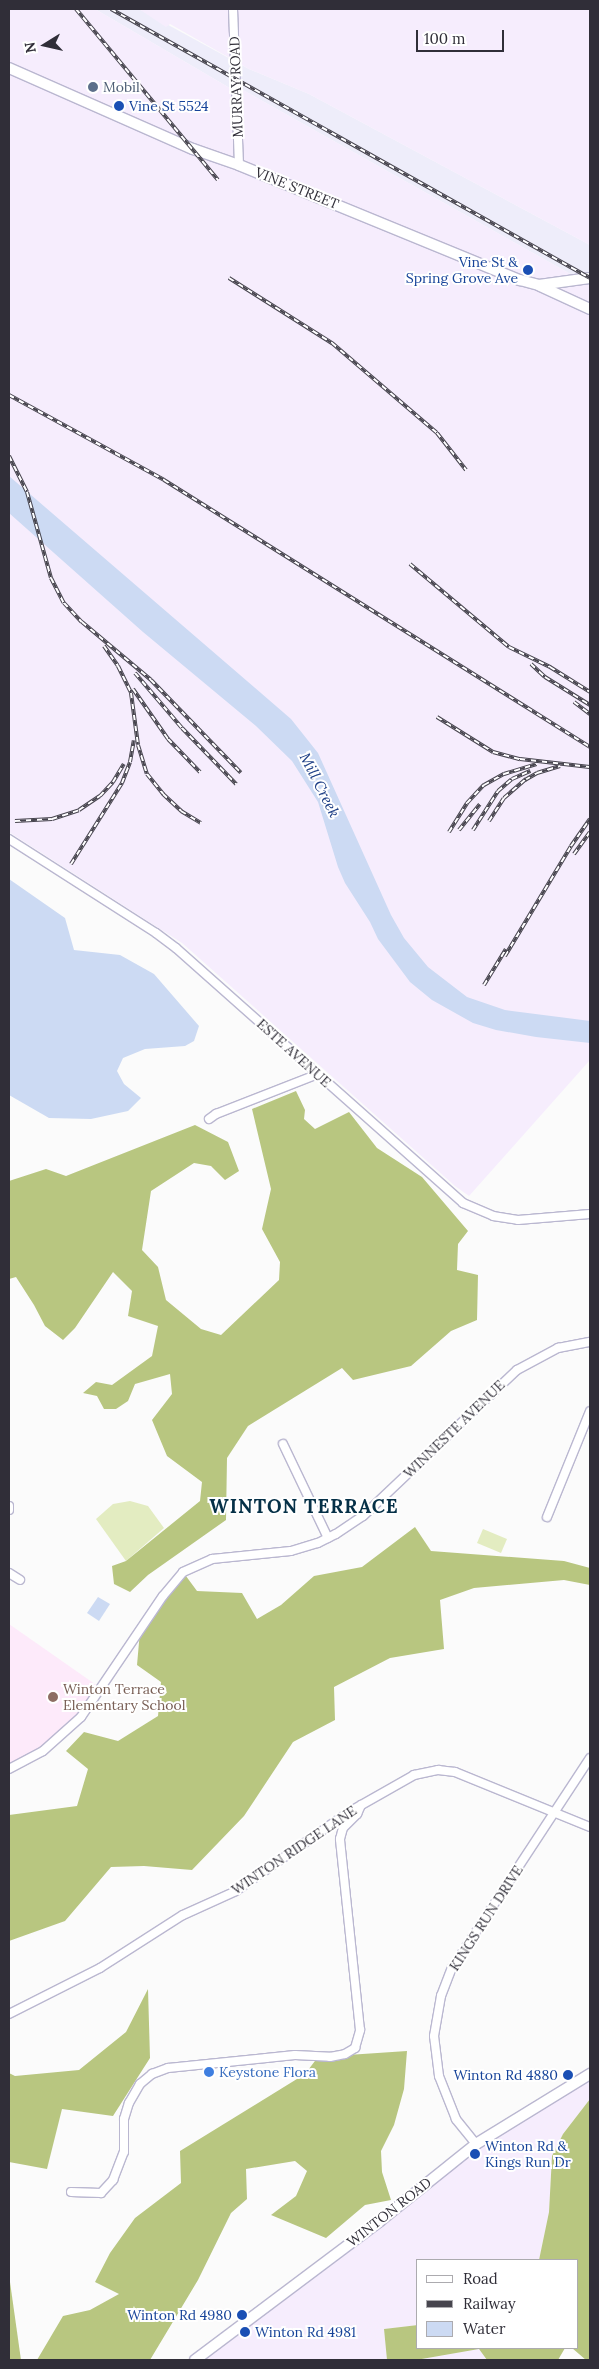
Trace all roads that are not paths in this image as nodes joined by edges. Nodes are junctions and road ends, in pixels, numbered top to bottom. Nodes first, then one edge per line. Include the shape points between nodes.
1 (233, 9) edge
2 (9, 68) edge
3 (239, 165) junction
4 (590, 278) edge
5 (539, 285) junction
6 (590, 309) edge
7 (9, 839) edge
8 (318, 1074) junction
9 (209, 1119) dead end
10 (590, 1214) edge
11 (590, 1342) edge
12 (590, 1411) edge
13 (283, 1444) dead end
14 (9, 1506) edge
15 (9, 1510) edge
16 (547, 1516) dead end
17 (328, 1538) junction
18 (9, 1573) edge
19 (20, 1580) dead end
20 (590, 1758) edge
21 (9, 1769) edge
22 (361, 1805) junction
23 (555, 1812) junction
24 (590, 1827) edge
25 (9, 2014) edge
26 (590, 2074) edge
27 (476, 2144) junction
28 (70, 2192) dead end
29 (195, 2360) edge

1 - 3 street, MURRAY ROAD
2 - 3 main road, VINE STREET via 193,149
3 - 5 main road, VINE STREET
4 - 5 main road, VINE STREET
5 - 6 main road
7 - 8 street, ESTE AVENUE via 156,933
8 - 9 street
8 - 10 street, ESTE AVENUE via 470,1207 518,1220
11 - 17 street, WINNESTE AVENUE via 558,1348 517,1370 364,1516
12 - 16 street
13 - 17 street
14 - 15 street
17 - 21 street, WINNESTE AVENUE via 282,1553 212,1559 183,1572 163,1596 81,1718 43,1751
18 - 19 street
20 - 23 street, KINGS RUN DRIVE
22 - 23 street, WINTON RIDGE LANE via 414,1774 438,1770 455,1772
22 - 25 street, WINTON RIDGE LANE via 236,1892 183,1915 100,1968
22 - 28 street via 358,1814 343,1828 340,1839 360,2030 355,2048 330,2057 295,2055 168,2068 152,2074 140,2084 128,2103 122,2160 113,2180 101,2193
23 - 24 street, WINTON RIDGE LANE
23 - 27 street, KINGS RUN DRIVE via 452,1968 437,2012 434,2043 439,2076 450,2107
26 - 27 main road, WINTON ROAD
27 - 29 main road, WINTON ROAD via 380,2221

